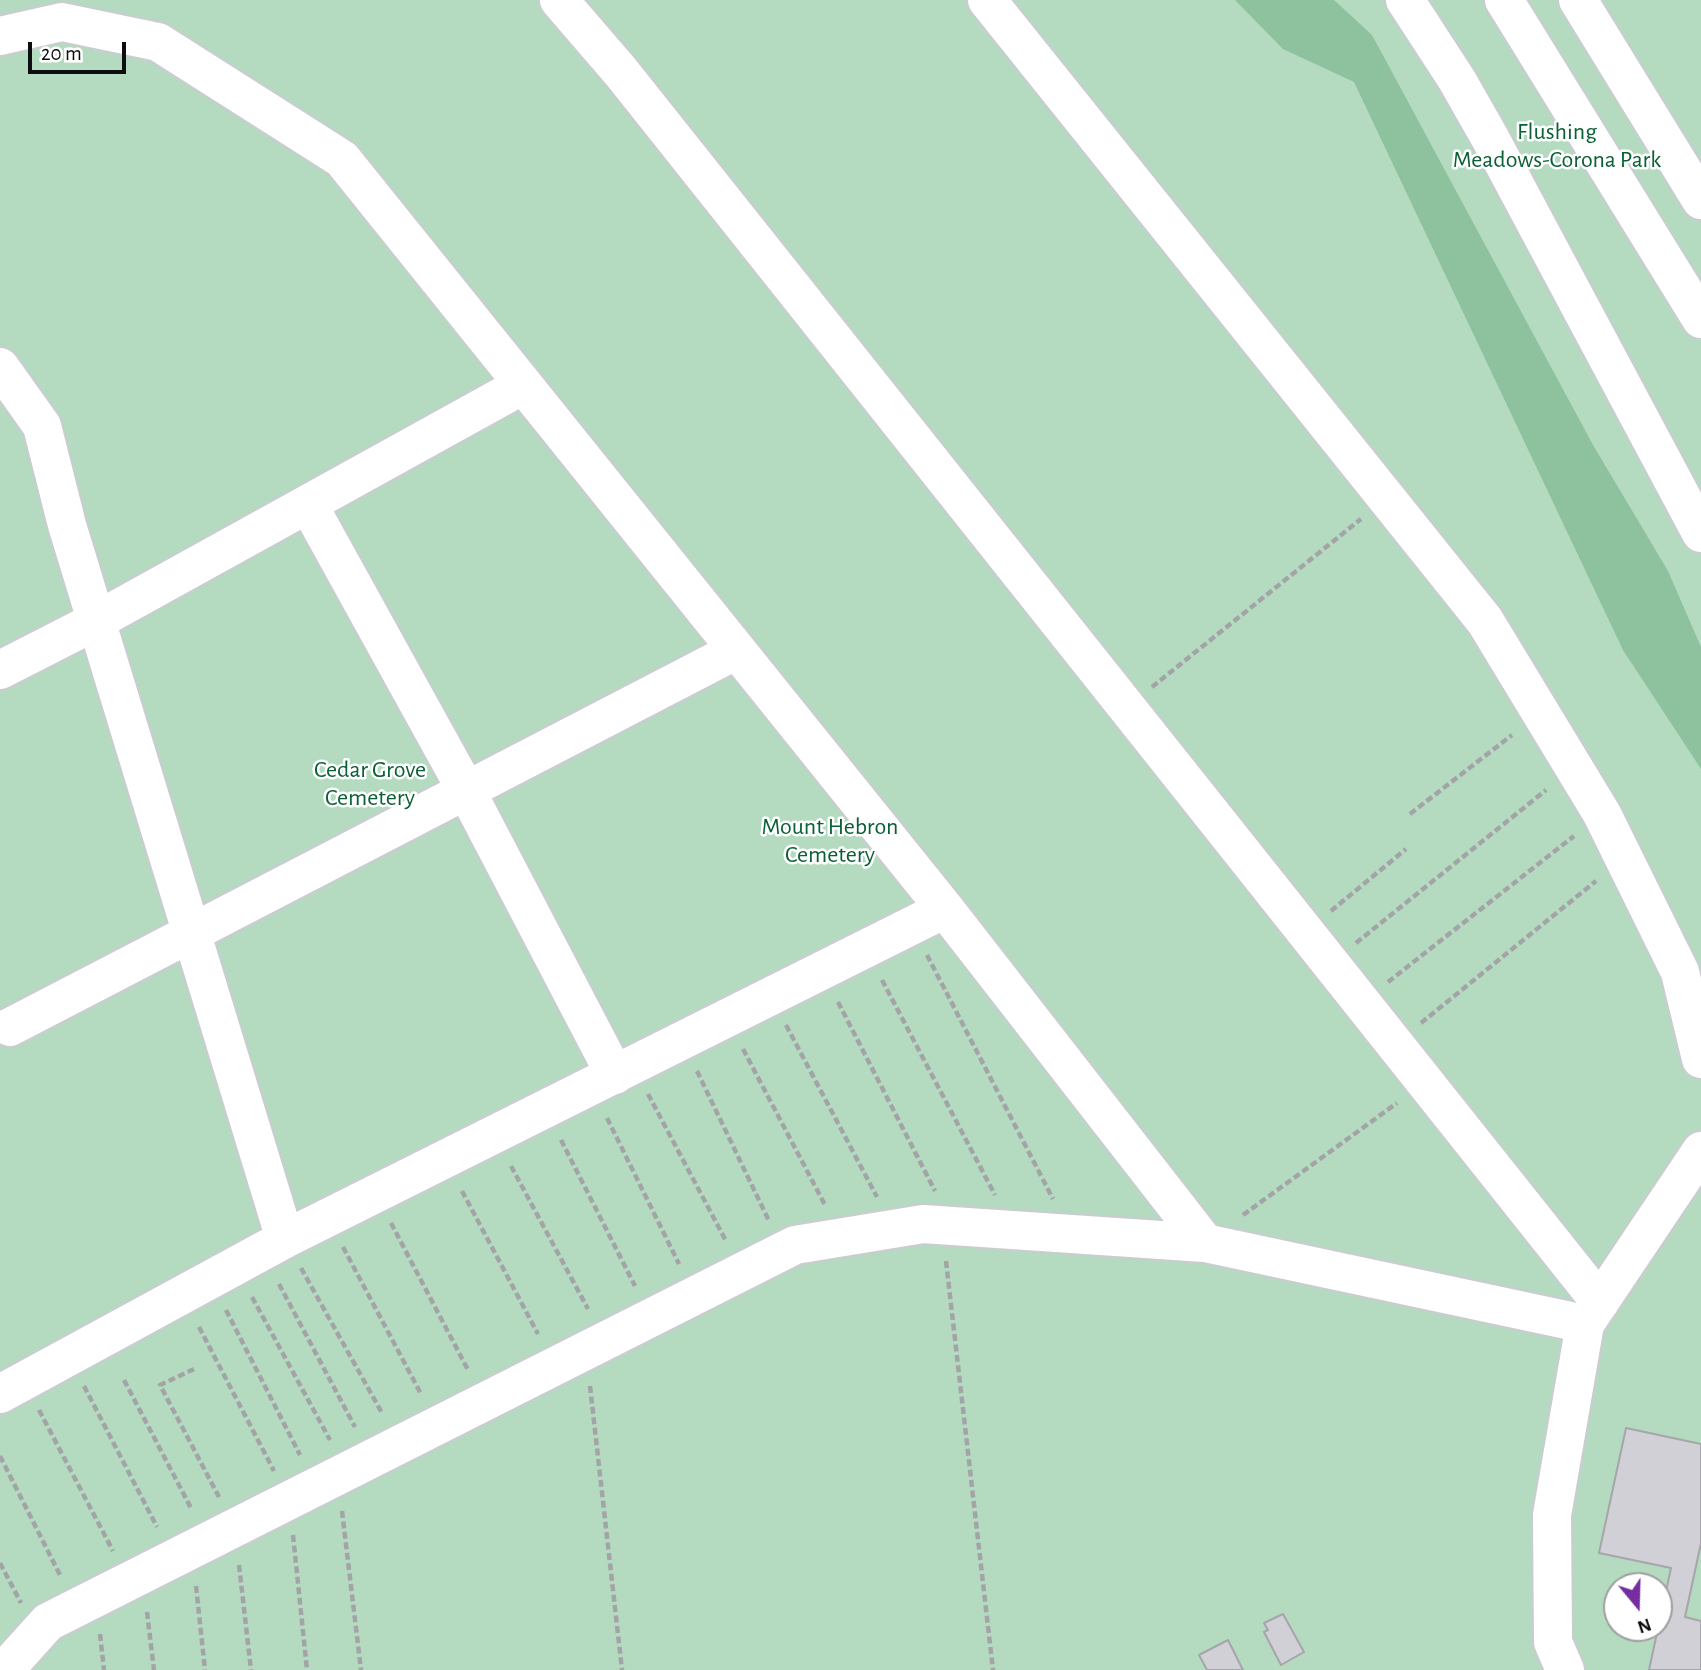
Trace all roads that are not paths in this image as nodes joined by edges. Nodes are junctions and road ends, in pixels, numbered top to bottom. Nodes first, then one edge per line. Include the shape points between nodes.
1 (559, 0) edge
2 (987, 0) edge
3 (1405, 0) edge
4 (1504, 0) edge
5 (1578, 0) edge
6 (0, 36) edge
7 (1615, 60) junction
8 (1701, 173) edge
9 (1701, 200) edge
10 (1701, 319) edge
11 (0, 367) edge
12 (523, 385) junction
13 (1648, 434) junction
14 (308, 505) junction
15 (1701, 518) edge
16 (1701, 533) edge
17 (96, 621) junction
18 (737, 650) junction
19 (0, 670) edge
20 (466, 790) junction
21 (945, 909) junction
22 (191, 932) junction
23 (10, 1027) dead end
24 (1701, 1059) edge
25 (613, 1075) junction
26 (1701, 1151) edge
27 (1205, 1243) junction
28 (235, 1266) junction
29 (1593, 1313) junction
30 (12, 1388) edge
31 (11, 1670) edge
32 (1565, 1670) edge

1 - 29 main road via 630,82 1363,1002
2 - 24 main road via 1485,621 1602,814 1680,972
3 - 13 main road via 1490,138
4 - 10 main road
5 - 7 main road
6 - 12 main road via 62,22 158,42 342,159
7 - 8 main road
7 - 9 main road
11 - 17 main road via 42,426
12 - 14 main road
12 - 18 main road
13 - 15 main road
13 - 16 main road
14 - 17 main road
14 - 20 main road
17 - 19 main road
17 - 22 main road
18 - 20 main road
18 - 21 main road
20 - 22 main road
20 - 25 main road
21 - 25 main road
21 - 27 main road
22 - 23 main road
22 - 28 main road
25 - 28 main road
26 - 29 main road
27 - 29 main road
27 - 31 main road via 923,1224 795,1245 48,1622 11,1663
28 - 30 main road
29 - 32 main road via 1552,1515 1553,1642

